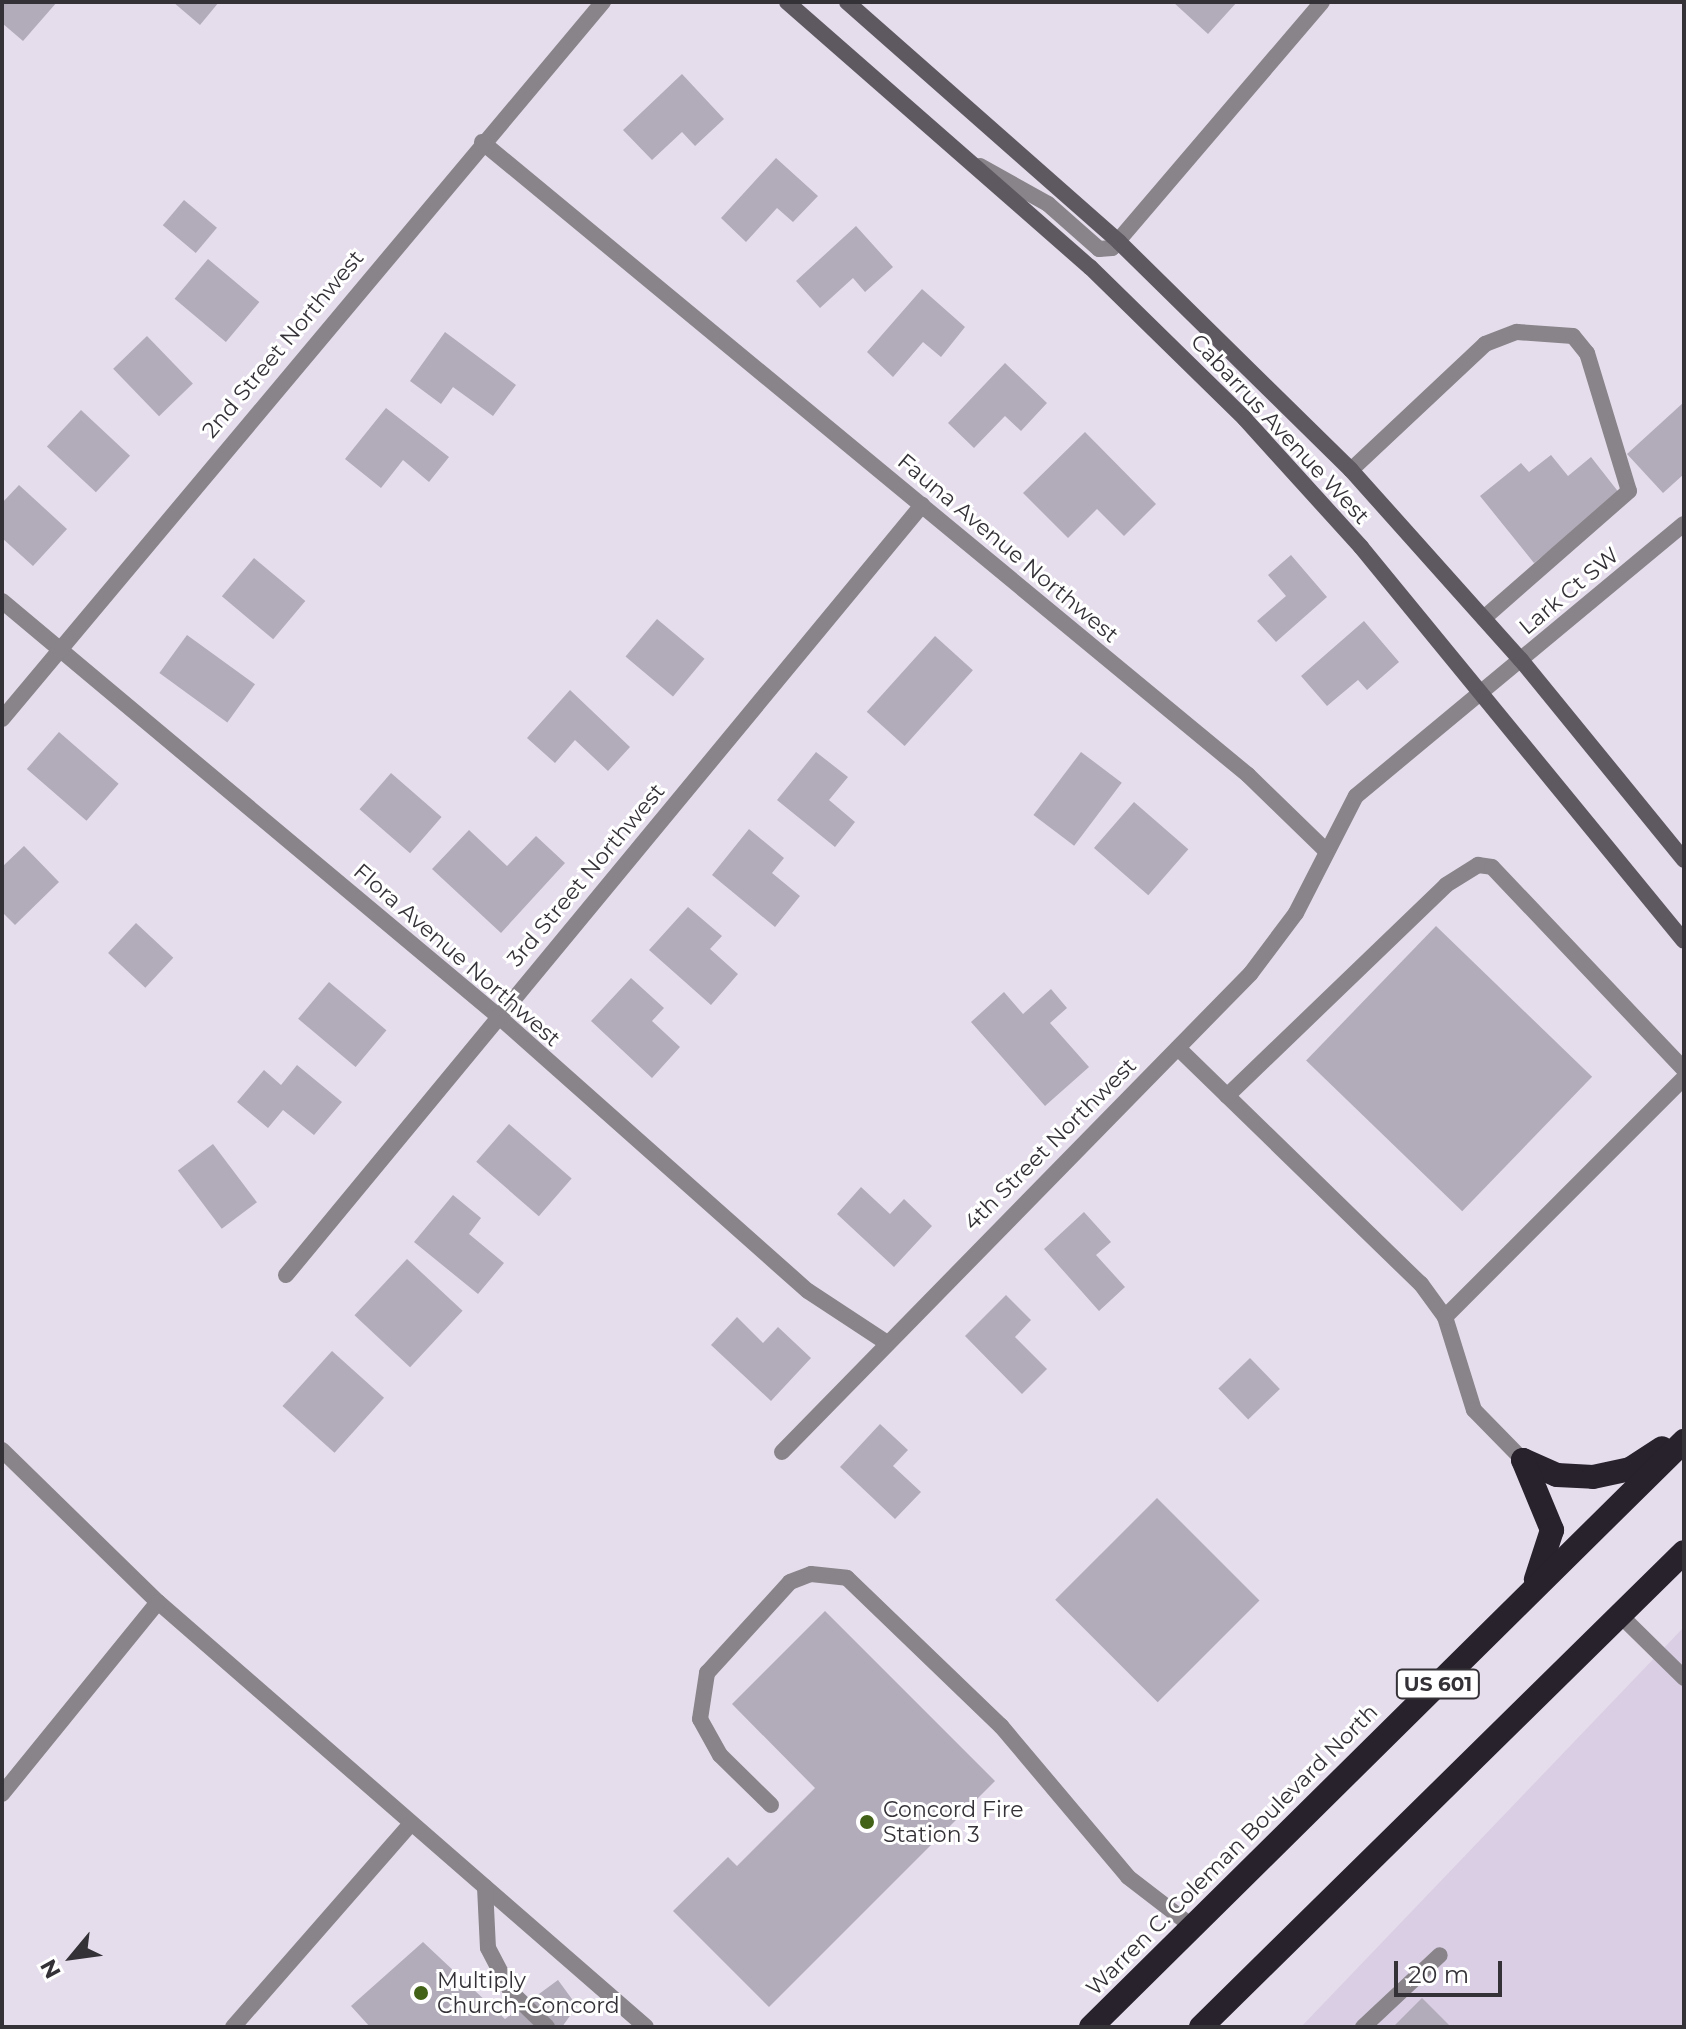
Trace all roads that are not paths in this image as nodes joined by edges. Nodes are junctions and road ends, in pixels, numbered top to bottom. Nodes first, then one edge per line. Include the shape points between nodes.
1 (603, 2) edge
2 (787, 2) edge
3 (847, 2) edge
4 (1322, 2) edge
5 (482, 142) junction
6 (975, 164) junction
7 (1119, 242) junction
8 (1351, 470) junction
9 (922, 505) junction
10 (1684, 524) edge
11 (2, 601) edge
12 (1484, 618) junction
13 (56, 647) junction
14 (1521, 660) junction
15 (1483, 693) junction
16 (2, 719) edge
17 (1325, 850) junction
18 (1684, 860) edge
19 (1684, 941) edge
20 (498, 1016) junction
21 (1178, 1048) junction
22 (1684, 1069) edge
23 (1684, 1078) edge
24 (1227, 1096) junction
25 (286, 1275) dead end
26 (1445, 1317) junction
27 (884, 1341) junction
28 (1684, 1433) edge
29 (1684, 1441) edge
30 (2, 1450) edge
31 (782, 1452) dead end
32 (1523, 1460) junction
33 (1684, 1552) edge
34 (1527, 1597) junction
35 (158, 1602) junction
36 (1620, 1615) junction
37 (1684, 1678) edge
38 (2, 1794) edge
39 (771, 1805) dead end
40 (411, 1824) junction
41 (485, 1887) junction
42 (1193, 1927) junction
43 (1440, 1955) dead end
44 (233, 2027) edge
45 (547, 2027) edge
46 (646, 2027) edge
47 (1091, 2027) edge
48 (1201, 2027) edge
49 (1363, 2027) edge

1 - 5 street, 2nd Street Northwest
2 - 6 main road, Cabarrus Avenue West
3 - 7 main road, Cabarrus Avenue West
4 - 7 street
5 - 9 street, Fauna Avenue Northwest
5 - 13 street, 2nd Street Northwest
6 - 7 street via 1048,204 1099,249
6 - 15 main road, Cabarrus Avenue West via 1245,419
7 - 8 main road, Cabarrus Avenue West
8 - 12 main road, Cabarrus Avenue West
8 - 12 street via 1485,344 1517,332 1573,336 1587,353 1629,491
9 - 17 street, Fauna Avenue Northwest via 1248,775
9 - 20 street, 3rd Street Northwest
10 - 14 street, Lark Ct SW
11 - 13 street, Flora Avenue Northwest
12 - 14 main road, Cabarrus Avenue West
13 - 16 street, 2nd Street Northwest
13 - 20 street, Flora Avenue Northwest
14 - 15 street, Lark Ct SW
14 - 18 main road, Cabarrus Avenue West
15 - 17 street via 1356,796
15 - 19 main road, Cabarrus Avenue West
17 - 21 street, 4th Street Northwest via 1283,935
20 - 25 street, 3rd Street Northwest
20 - 27 street, Flora Avenue Northwest via 796,1281
21 - 24 street
21 - 27 street, 4th Street Northwest
22 - 24 street via 1492,867 1478,865 1446,885
23 - 26 street
24 - 26 street via 1421,1284
26 - 32 street via 1474,1410
27 - 31 street, 4th Street Northwest
28 - 32 highway via 1630,1469 1593,1477 1557,1475
29 - 34 highway, Warren C. Coleman Boulevard North / US 601
30 - 35 street
32 - 34 highway via 1552,1530
33 - 36 highway
34 - 42 highway, Warren C. Coleman Boulevard North / US 601
35 - 38 street
35 - 40 street
36 - 37 street
36 - 48 highway
39 - 42 street via 720,1755 700,1719 707,1673 790,1582 811,1574 847,1578 1001,1726 1128,1877
40 - 41 street
40 - 44 street
41 - 45 street via 488,1948 511,1992
41 - 46 street
42 - 47 highway, Warren C. Coleman Boulevard North / US 601
43 - 49 street

